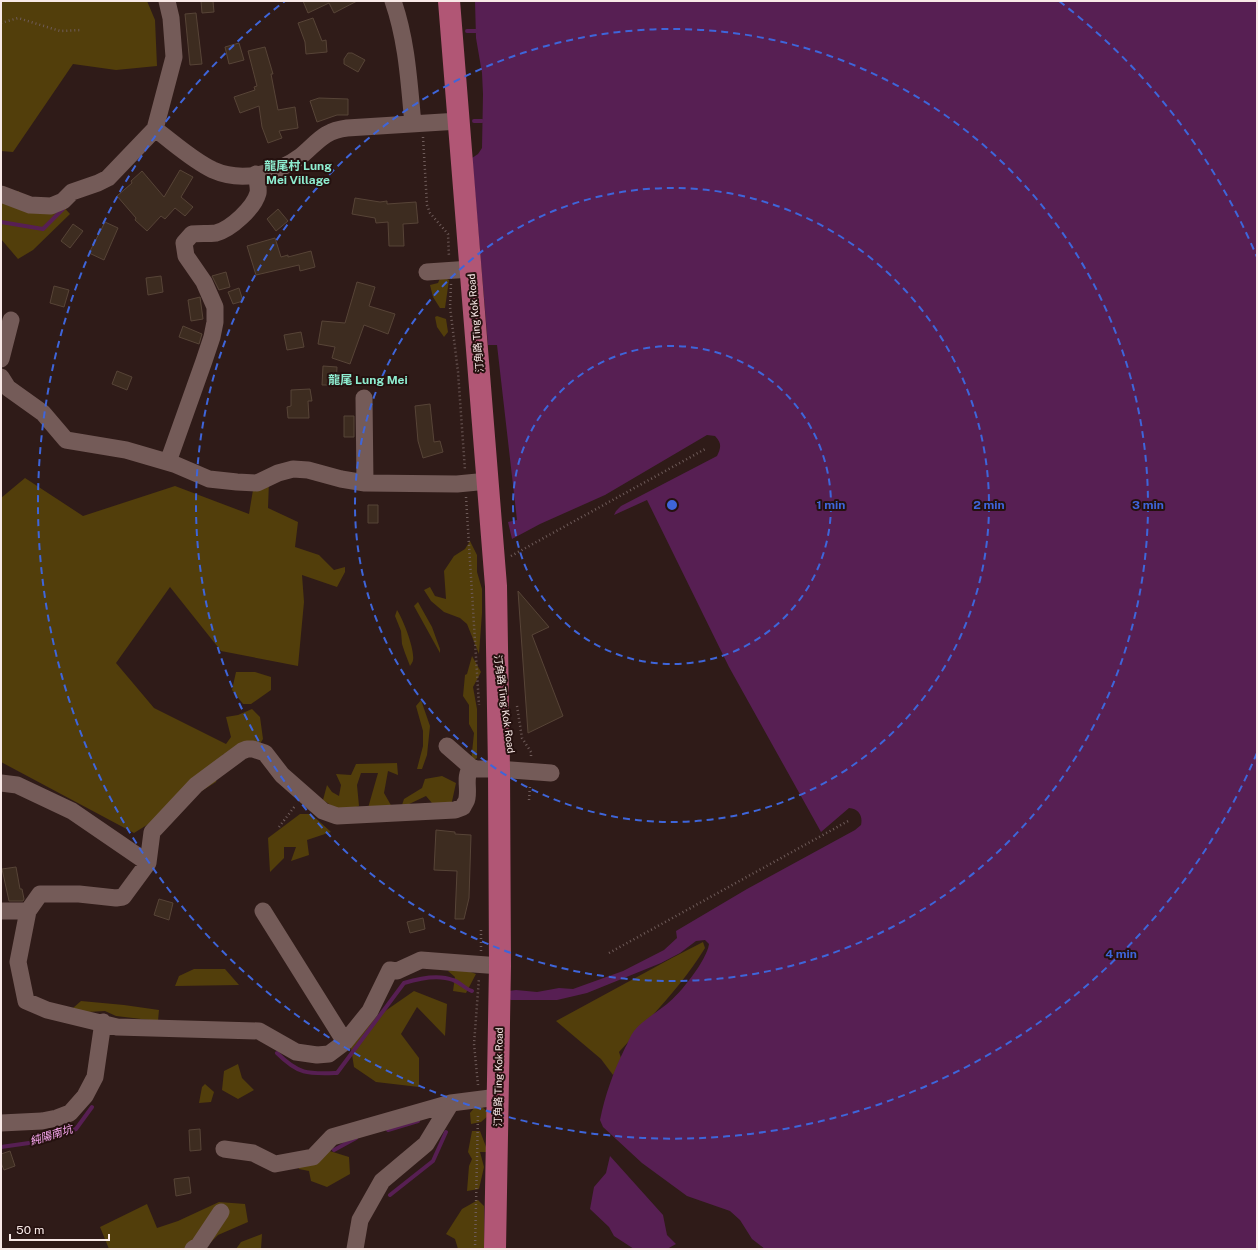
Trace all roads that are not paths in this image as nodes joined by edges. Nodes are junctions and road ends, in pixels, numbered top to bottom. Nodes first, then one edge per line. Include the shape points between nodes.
1 (167, 1) edge
2 (393, 1) edge
3 (449, 1) edge
4 (459, 121) junction
5 (417, 127) junction
6 (155, 129) junction
7 (256, 174) junction
8 (1, 194) edge
9 (461, 270) junction
10 (427, 272) dead end
11 (11, 320) dead end
12 (1, 359) edge
13 (1, 377) edge
14 (364, 398) dead end
15 (168, 462) junction
16 (488, 482) junction
17 (365, 483) junction
18 (447, 746) dead end
19 (471, 767) junction
20 (506, 769) junction
21 (551, 773) dead end
22 (1, 783) edge
23 (148, 863) junction
24 (1, 911) edge
25 (28, 911) junction
26 (263, 911) dead end
27 (490, 965) junction
28 (103, 1022) junction
29 (345, 1042) junction
30 (488, 1098) junction
31 (451, 1102) junction
32 (1, 1123) edge
33 (224, 1149) dead end
34 (221, 1212) dead end
35 (193, 1249) edge
36 (355, 1249) edge
37 (495, 1249) edge

1 - 6 street via 174,57
2 - 5 street via 404,45
3 - 4 main road, 汀角路 Ting Kok Road
4 - 5 street
4 - 9 main road, 汀角路 Ting Kok Road
5 - 7 street via 347,128 332,131 287,165
6 - 7 street via 215,170 236,176
6 - 8 street via 108,178 72,192 63,201 51,206 30,205
7 - 15 street via 258,193 250,208 238,220 227,229 218,232 192,234 184,244 186,256 204,282 215,307 214,322 212,337
9 - 10 street
9 - 16 main road, 汀角路 Ting Kok Road
11 - 12 street
13 - 15 street via 8,388 43,412 66,440 126,450
14 - 17 street
15 - 17 street via 209,480 257,483 278,472 293,469
16 - 17 street
16 - 20 main road, 汀角路 Ting Kok Road via 496,586 497,645 513,746
18 - 19 street
19 - 20 street
19 - 23 street via 466,778 467,799 463,807 455,810 337,816 323,811 303,794 282,775 265,753 253,749 242,751 196,785 152,832
20 - 21 street
20 - 27 main road, 汀角路 Ting Kok Road via 500,906
22 - 23 street via 17,785 72,811
23 - 25 street via 123,897 40,894
24 - 25 street
25 - 28 street via 18,962 26,1001 47,1010
26 - 29 street
27 - 29 street via 422,960 397,971 390,970 370,1012
27 - 30 main road, 汀角路 Ting Kok Road
28 - 29 street via 117,1027 259,1032 296,1052 317,1055 329,1054
28 - 32 street via 95,1077 86,1096 70,1113 57,1118
30 - 31 street
30 - 37 main road, 汀角路 Ting Kok Road
31 - 33 street via 332,1137 313,1157 275,1164 253,1153
31 - 36 street via 426,1144 382,1181 360,1220
34 - 35 street via 199,1245

